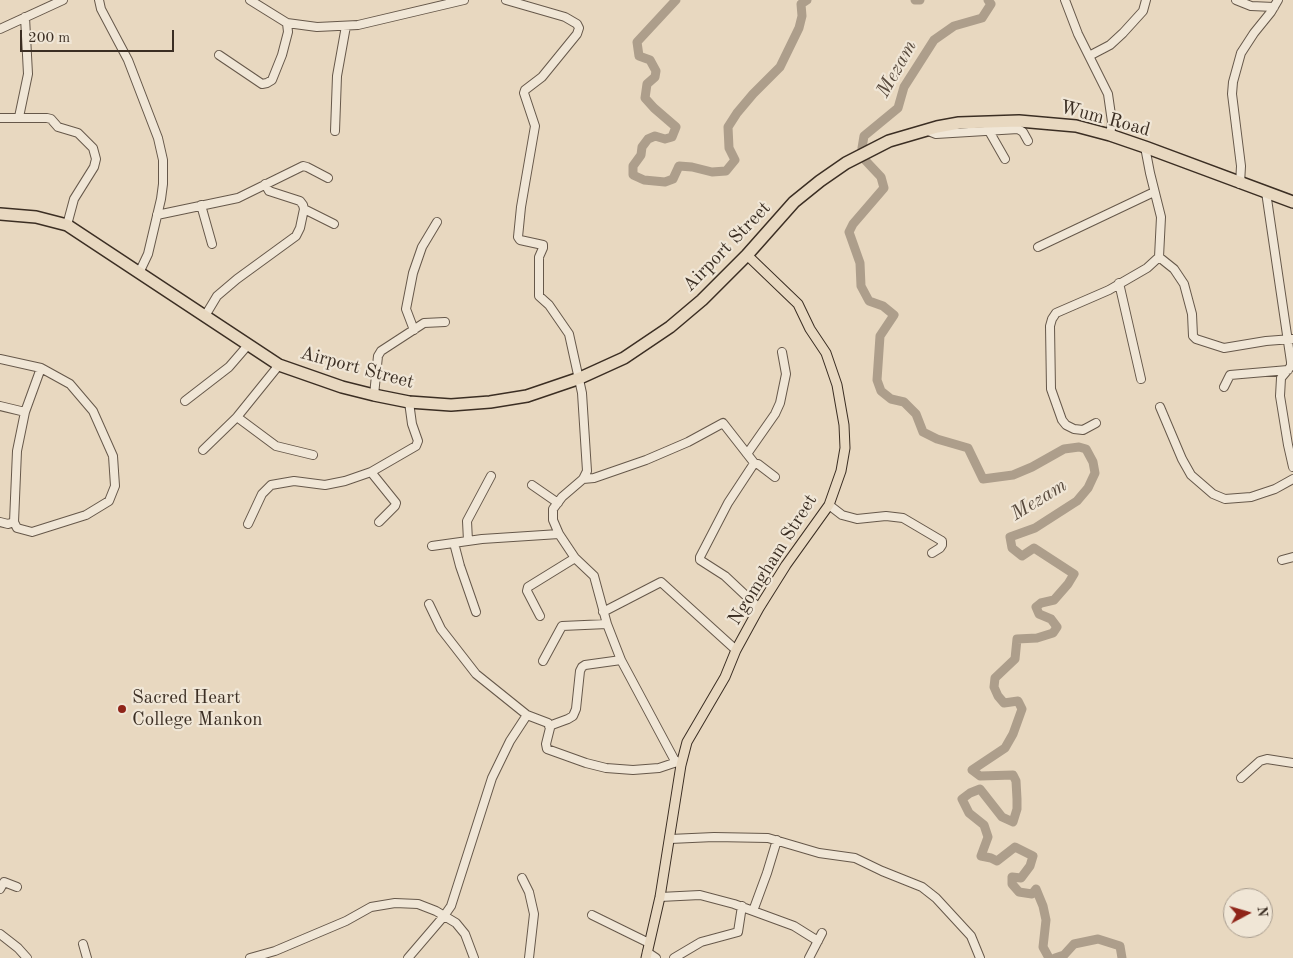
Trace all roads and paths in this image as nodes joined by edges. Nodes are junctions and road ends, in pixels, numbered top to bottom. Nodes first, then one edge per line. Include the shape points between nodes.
1 (63, 0) edge
2 (99, 0) edge
3 (250, 0) edge
4 (464, 0) edge
5 (506, 0) edge
6 (1066, 0) edge
7 (1146, 0) edge
8 (1236, 0) edge
9 (1276, 3) edge
10 (25, 17) junction
11 (287, 23) junction
12 (346, 26) junction
13 (0, 28) edge
14 (219, 56) dead end
15 (1089, 56) junction
16 (19, 117) junction
17 (0, 118) edge
18 (926, 130) junction
19 (335, 131) dead end
20 (989, 131) junction
21 (1110, 135) junction
22 (1028, 140) dead end
23 (1145, 147) junction
24 (1005, 159) dead end
25 (846, 163) joint
26 (328, 178) dead end
27 (265, 184) junction
28 (1240, 184) junction
29 (1154, 192) junction
30 (1266, 192) junction
31 (1293, 202) edge
32 (201, 205) junction
33 (304, 209) junction
34 (0, 214) edge
35 (157, 215) junction
36 (437, 222) dead end
37 (334, 224) dead end
38 (67, 225) junction
39 (212, 244) dead end
40 (1038, 247) dead end
41 (747, 255) junction
42 (1159, 257) junction
43 (139, 273) junction
44 (1119, 283) junction
45 (205, 316) junction
46 (445, 322) dead end
47 (414, 330) junction
48 (1291, 339) edge
49 (248, 345) junction
50 (782, 352) dead end
51 (0, 359) edge
52 (279, 365) junction
53 (41, 368) junction
54 (1288, 370) junction
55 (580, 378) junction
56 (1141, 379) dead end
57 (1224, 387) dead end
58 (374, 395) junction
59 (185, 401) dead end
60 (409, 402) junction
61 (0, 406) edge
62 (1160, 407) dead end
63 (25, 412) junction
64 (236, 417) junction
65 (1096, 423) dead end
66 (202, 450) dead end
67 (747, 454) junction
68 (313, 456) dead end
69 (755, 464) junction
70 (1293, 467) edge
71 (371, 472) junction
72 (491, 476) dead end
73 (775, 478) dead end
74 (583, 479) junction
75 (1293, 479) edge
76 (532, 485) dead end
77 (558, 503) junction
78 (829, 506) junction
79 (0, 522) edge
80 (14, 522) junction
81 (379, 522) dead end
82 (248, 524) dead end
83 (559, 534) junction
84 (468, 541) junction
85 (454, 543) junction
86 (432, 546) dead end
87 (932, 553) dead end
88 (1293, 557) edge
89 (575, 558) junction
90 (1282, 560) dead end
91 (429, 604) dead end
92 (759, 608) junction
93 (476, 612) dead end
94 (603, 612) junction
95 (540, 616) dead end
96 (607, 624) junction
97 (736, 650) junction
98 (621, 660) junction
99 (543, 661) dead end
100 (527, 715) junction
101 (549, 726) junction
102 (1293, 763) edge
103 (679, 764) junction
104 (1241, 778) dead end
105 (670, 839) junction
106 (777, 840) junction
107 (522, 878) dead end
108 (17, 887) dead end
109 (0, 889) edge
110 (660, 897) junction
111 (742, 906) junction
112 (752, 910) junction
113 (592, 915) dead end
114 (444, 916) junction
115 (822, 933) dead end
116 (0, 934) edge
117 (818, 941) junction
118 (83, 944) dead end
119 (647, 951) edge
120 (812, 956) edge
121 (27, 958) edge
122 (87, 958) edge
123 (250, 958) edge
124 (408, 958) edge
125 (474, 958) edge
126 (529, 958) edge
127 (656, 958) edge
128 (674, 958) edge
129 (980, 958) edge

1 - 10 street
2 - 35 street via 100,9 128,60 158,138 163,160 163,184
3 - 11 street
4 - 12 street
5 - 55 street via 565,18 579,28 542,77 524,93 535,126 518,237 542,245 539,293 569,334
6 - 15 street
7 - 15 street via 1143,11 1123,33 1110,45
8 - 9 street via 1251,6
9 - 28 street via 1241,52 1233,82
10 - 13 street
10 - 16 street via 28,74
11 - 12 street
11 - 14 street via 282,55 268,83 262,84
12 - 19 street via 337,76
15 - 21 street via 1108,94 1112,122
16 - 17 street
16 - 38 street via 51,119 58,127 78,133 96,154 94,167 74,199
18 - 20 street via 936,134
18 - 21 highway, Wum Road via 959,123 1019,121 1068,125
18 - 25 highway, Wum Road via 889,141
20 - 22 street via 1018,129
20 - 24 street
21 - 23 highway, Wum Road
23 - 28 highway, Wum Road
23 - 29 street
25 - 41 highway, Airport Street via 794,202
26 - 27 street via 303,166
27 - 32 street via 238,198
27 - 33 street via 269,191 300,201
28 - 30 highway, Wum Road
29 - 40 street
29 - 42 street via 1161,217
30 - 31 highway, Wum Road
30 - 48 street
32 - 35 street
32 - 39 street
33 - 37 street
33 - 45 street via 296,236 237,279 218,296
34 - 38 highway, Airport Street via 36,217
35 - 43 street via 148,254
36 - 47 street via 422,247 413,273 406,309
38 - 43 highway, Airport Street
41 - 55 highway, Airport Street via 670,327 624,358
41 - 78 main road, Ngomgham Street via 798,304 826,353 837,385 845,448
42 - 44 street via 1147,268
42 - 48 street via 1174,269 1184,284 1196,339 1224,348
43 - 45 highway, Airport Street
44 - 56 street
44 - 65 street via 1056,313 1050,326 1051,389 1062,420 1074,429 1083,430
45 - 49 highway, Airport Street
46 - 47 street via 424,324
47 - 58 street via 379,353
48 - 54 street
49 - 52 highway, Airport Street
49 - 59 street via 229,367
50 - 67 street via 786,374 780,403
51 - 53 street
52 - 58 highway, Airport Street
52 - 64 street
53 - 63 street
53 - 80 street via 70,384 93,411 113,456 115,486 109,501 86,515 32,532 17,528
54 - 57 street via 1230,375
54 - 70 street via 1282,378 1280,396
55 - 60 highway, Airport Street via 527,396 490,402 451,405
55 - 74 street via 587,471
58 - 60 highway, Airport Street
60 - 71 street via 418,444
61 - 63 street
62 - 75 street via 1191,475 1213,494 1225,498 1251,497
63 - 80 street via 16,451
64 - 66 street
64 - 68 street via 276,446
67 - 69 street
67 - 74 street via 726,426 720,424 646,460
69 - 73 street
69 - 92 street via 728,503 700,560 725,576
71 - 81 street via 396,503
71 - 82 street via 325,485 294,481 271,485 262,494
72 - 84 street via 467,521
74 - 77 street
76 - 77 street
77 - 83 street via 552,515
78 - 87 street via 842,515 857,519 903,518 942,541 940,548
78 - 92 main road, Ngomgham Street
79 - 80 street
83 - 84 street
83 - 89 street
84 - 85 street
85 - 86 street
85 - 93 street
88 - 90 street
89 - 94 street via 594,576
89 - 95 street via 528,587 527,592
91 - 100 street via 441,629 476,674
92 - 97 main road, Ngomgham Street
94 - 96 street
94 - 97 street via 658,581
96 - 98 street
96 - 99 street via 562,626
97 - 103 main road, Ngomgham Street via 725,677 687,742
98 - 101 street via 582,667 573,716
98 - 103 street
100 - 101 street
100 - 114 street via 492,778 451,906
101 - 103 street via 548,748 586,763 633,770
102 - 104 street via 1266,759
103 - 105 main road, Ngomgham Street
105 - 106 street
105 - 110 main road, Ngomgham Street
106 - 112 street
106 - 129 street via 855,858 922,887 971,936
107 - 126 street via 534,914
108 - 109 street via 4,882
110 - 111 street via 700,896
110 - 119 main road, Ngomgham Street
111 - 112 street
111 - 128 street via 738,932 701,942
112 - 117 street via 794,926
113 - 119 street
114 - 123 street via 418,904 371,907 275,951
114 - 124 street
114 - 125 street via 465,934
115 - 117 street
116 - 121 street
117 - 120 street
118 - 122 street
119 - 127 street

